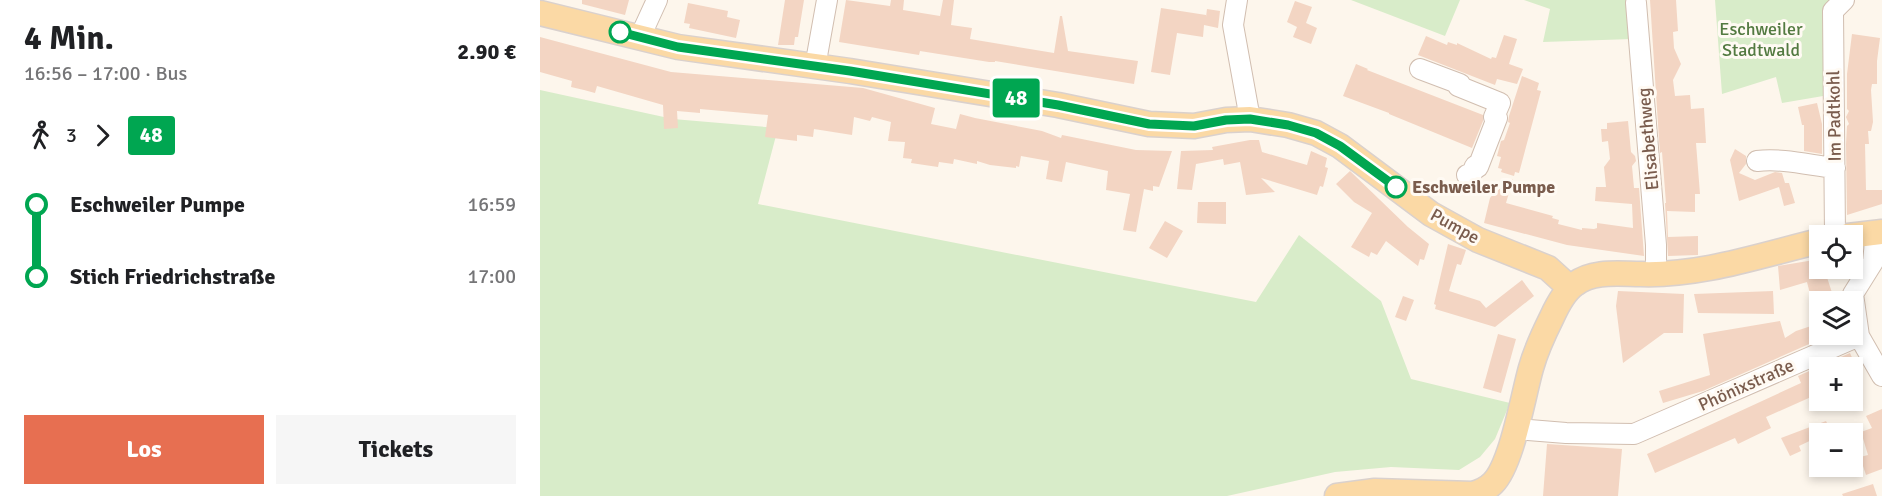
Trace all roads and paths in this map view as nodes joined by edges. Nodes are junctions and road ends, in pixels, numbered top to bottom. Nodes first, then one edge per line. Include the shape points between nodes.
1 (657, 0) edge
2 (827, 0) edge
3 (1237, 0) edge
4 (1844, 0) edge
5 (1636, 3) dead end
6 (540, 13) edge
7 (640, 37) junction
8 (815, 67) junction
9 (1420, 69) dead end
10 (1250, 119) junction
11 (1757, 161) dead end
12 (1835, 168) junction
13 (1467, 175) dead end
14 (1835, 225) edge
15 (1879, 232) edge
16 (1863, 234) edge
17 (1809, 244) edge
18 (1656, 275) junction
19 (1570, 288) junction
20 (1855, 291) edge
21 (1863, 343) edge
22 (1838, 345) edge
23 (1882, 376) edge
24 (1516, 429) junction
25 (1482, 494) edge
26 (1337, 496) edge

1 - 7 street
2 - 8 street
3 - 10 street via 1233,26
4 - 12 street, Im Padtkohl via 1833,11
5 - 18 street, Elisabethweg
6 - 7 main road, Pumpe
7 - 8 main road, Pumpe via 678,47
8 - 10 main road, Pumpe via 1058,105 1149,124 1194,126
9 - 13 street via 1500,103 1478,167 1471,176
10 - 19 main road, Pumpe via 1316,133 1340,146 1431,214 1478,240 1548,268
11 - 12 street via 1774,159
12 - 14 street, Im Padtkohl
15 - 16 main road
15 - 20 street via 1873,262
17 - 18 main road via 1714,267
18 - 19 main road via 1595,275
19 - 24 main road via 1552,317 1532,364
21 - 23 street
22 - 24 street, Phönixstraße via 1634,434
24 - 25 main road via 1502,470
25 - 26 main road via 1376,491

